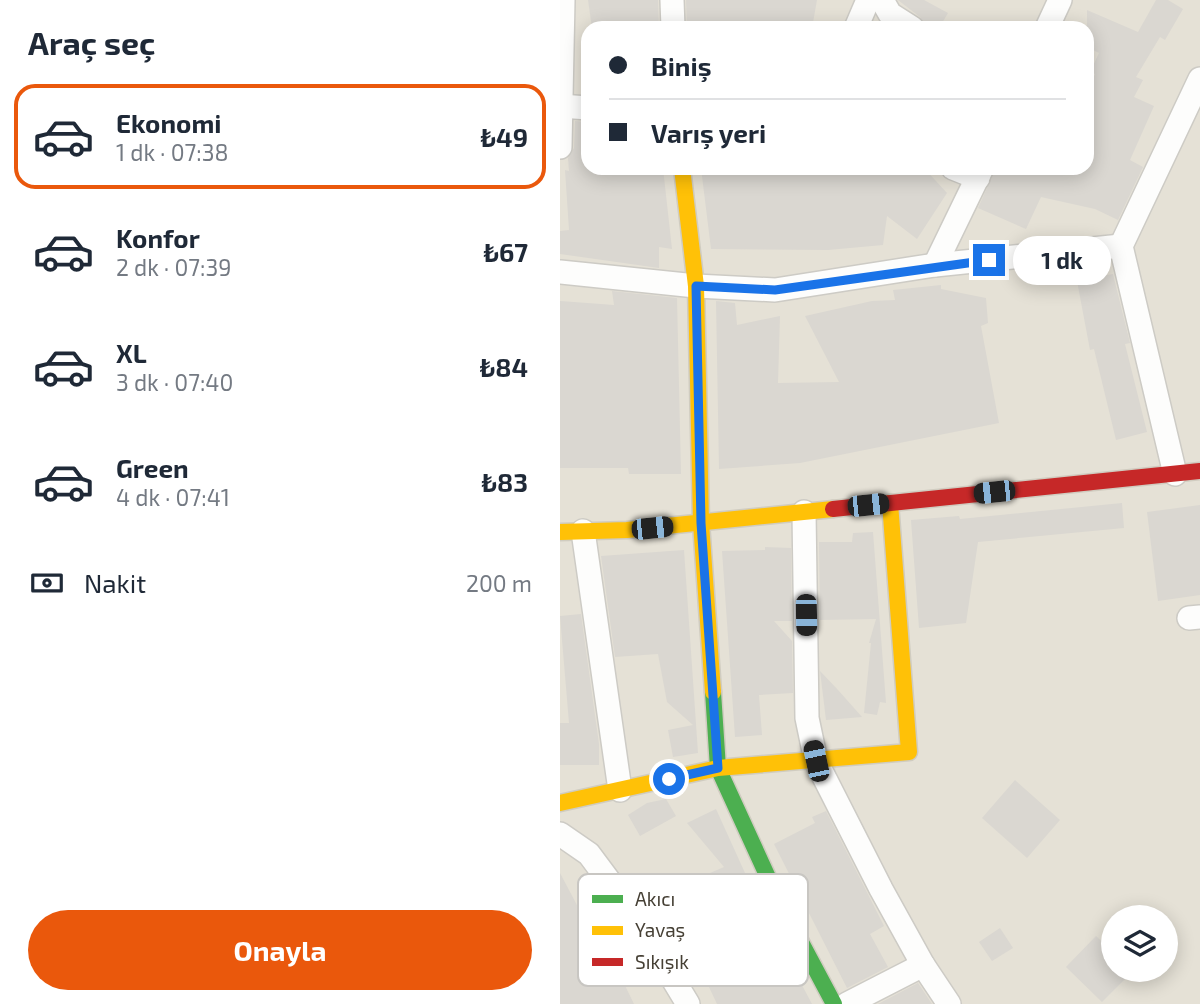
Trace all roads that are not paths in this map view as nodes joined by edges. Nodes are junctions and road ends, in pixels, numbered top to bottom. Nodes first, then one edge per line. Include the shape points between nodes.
1 (563, 0) edge
2 (672, 0) edge
3 (868, 0) edge
4 (881, 0) edge
5 (1060, 0) edge
6 (673, 21) edge
7 (859, 21) edge
8 (901, 21) edge
9 (1050, 21) edge
10 (1200, 79) edge
11 (561, 106) edge
12 (581, 107) edge
13 (560, 147) edge
14 (683, 175) edge
15 (979, 175) edge
16 (1121, 246) junction
17 (936, 265) junction
18 (560, 272) edge
19 (696, 286) junction
20 (1200, 471) edge
21 (1175, 474) junction
22 (890, 503) junction
23 (804, 512) junction
24 (701, 523) junction
25 (583, 531) junction
26 (560, 532) edge
27 (816, 761) junction
28 (718, 768) junction
29 (620, 790) junction
30 (560, 803) edge
31 (560, 834) edge
32 (604, 874) edge
33 (765, 874) edge
34 (808, 956) edge
35 (923, 965) junction
36 (677, 986) edge
37 (688, 1004) edge
38 (834, 1004) edge
39 (847, 1004) edge
40 (949, 1004) edge

1 - 11 street
2 - 6 street
3 - 7 street
4 - 8 street
5 - 9 street
10 - 16 street
11 - 12 street
11 - 13 street
14 - 19 street
15 - 17 street
16 - 17 street
16 - 21 street
17 - 19 street via 775,290
18 - 19 street
19 - 24 street
20 - 21 street
21 - 22 street
22 - 23 street
22 - 27 street via 909,752
23 - 24 street
23 - 27 street via 807,718
24 - 25 street
24 - 28 street
25 - 26 street
25 - 29 street
27 - 28 street
27 - 35 street
28 - 29 street
28 - 33 street
29 - 30 street
31 - 32 street via 589,853
34 - 38 street
35 - 39 street
35 - 40 street
36 - 37 street

